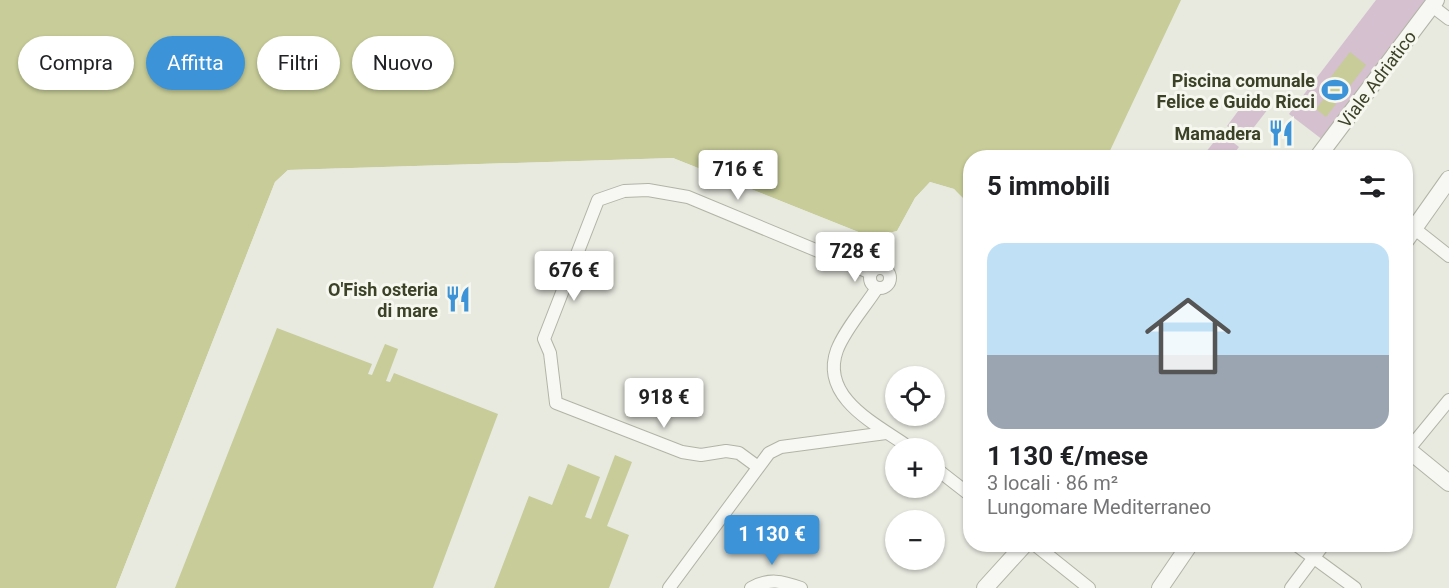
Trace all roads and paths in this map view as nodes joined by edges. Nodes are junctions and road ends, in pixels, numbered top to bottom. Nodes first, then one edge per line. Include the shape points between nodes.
1 (1434, 3) edge
2 (1449, 20) edge
3 (1324, 150) edge
4 (1449, 178) edge
5 (1413, 224) edge
6 (1413, 233) edge
7 (1449, 256) edge
8 (1449, 400) edge
9 (886, 433) junction
10 (894, 438) edge
11 (1413, 442) edge
12 (1413, 454) edge
13 (758, 466) junction
14 (945, 476) edge
15 (1449, 483) edge
16 (963, 490) edge
17 (1018, 552) edge
18 (1044, 552) edge
19 (1185, 552) edge
20 (1305, 552) edge
21 (1318, 552) edge
22 (1313, 558) junction
23 (669, 588) edge
24 (751, 588) edge
25 (801, 588) edge
26 (985, 588) edge
27 (1089, 588) edge
28 (1160, 588) edge
29 (1291, 588) edge
30 (1355, 588) edge

1 - 2 street
1 - 3 street, Viale Adriatico
4 - 5 street
6 - 7 street
8 - 11 street
9 - 10 street
9 - 13 street via 782,447 769,453
9 - 13 street via 843,397 834,362 838,349 877,288 870,280 871,273 688,196 624,191 598,200 544,339 550,353 556,403 682,452 739,453
12 - 15 street
13 - 23 street
14 - 16 street
17 - 26 street
18 - 27 street
19 - 28 street
20 - 22 street
21 - 22 street
22 - 29 street
22 - 30 street
24 - 25 street via 781,580

